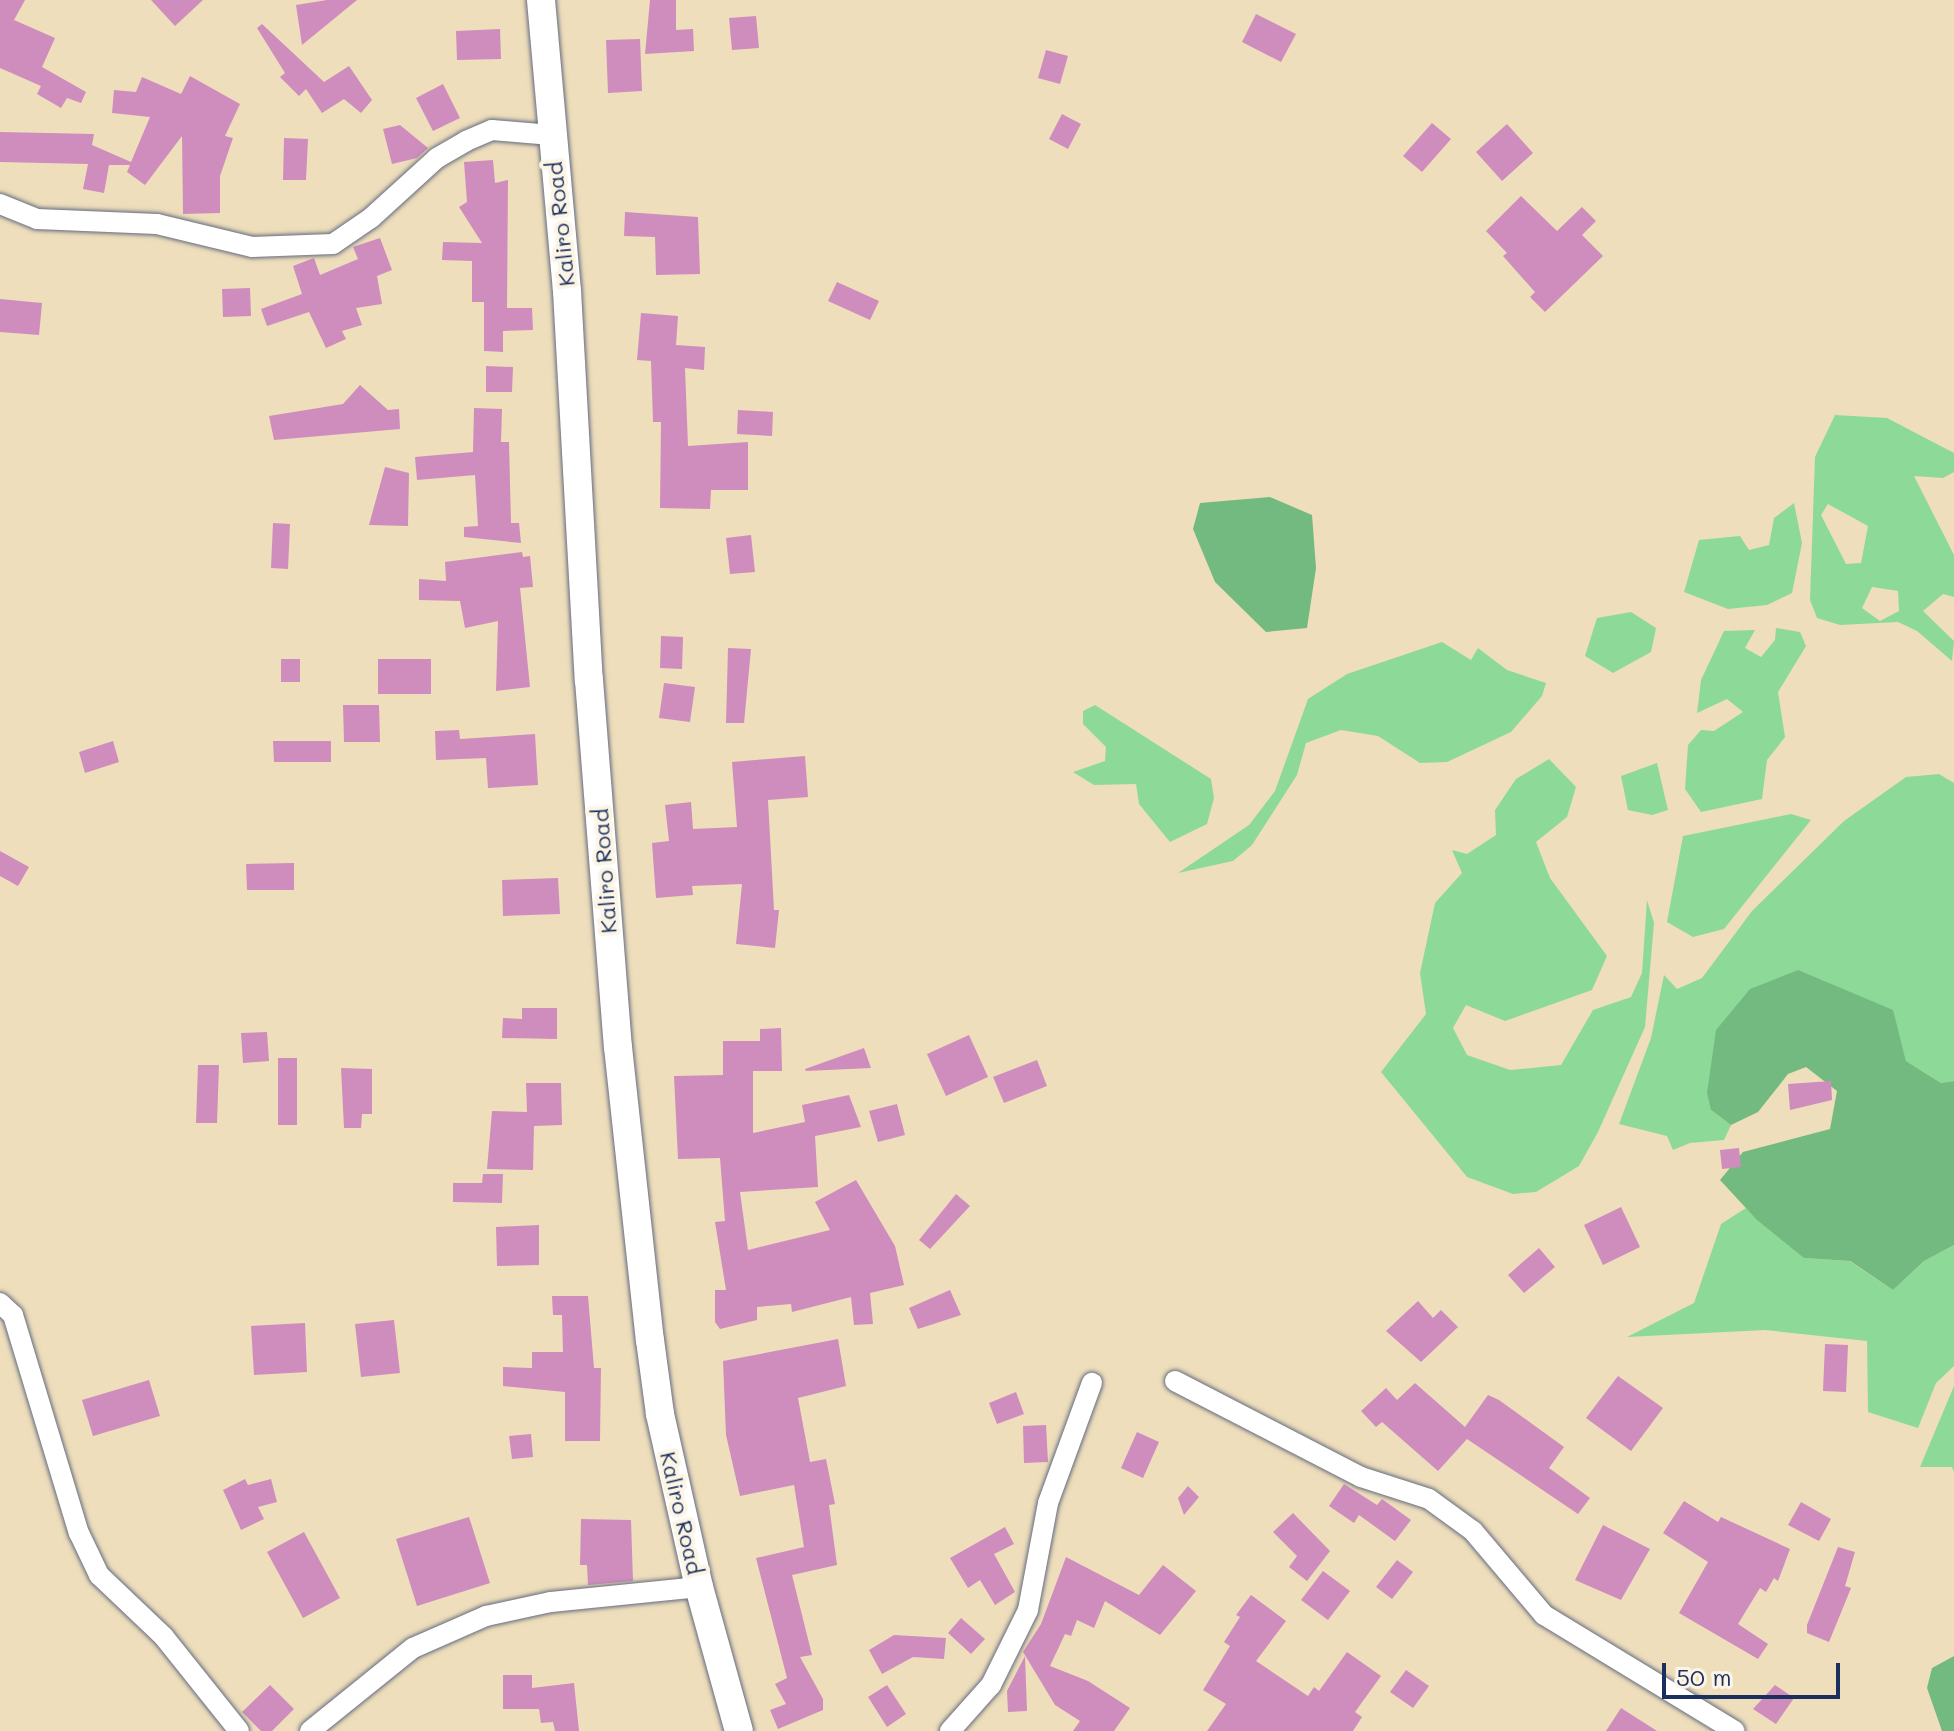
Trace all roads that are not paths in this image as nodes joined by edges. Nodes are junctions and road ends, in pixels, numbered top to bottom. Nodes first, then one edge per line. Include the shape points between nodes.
1 (541, 0) edge
2 (552, 135) junction
3 (0, 204) edge
4 (0, 1303) edge
5 (1175, 1381) dead end
6 (1092, 1383) dead end
7 (699, 1587) junction
8 (239, 1731) edge
9 (310, 1731) edge
10 (739, 1731) edge
11 (950, 1731) edge
12 (1735, 1731) edge

1 - 2 main road, Kaliro Road
2 - 3 street via 492,130 466,141 437,158 371,218 333,244 252,247 157,224 37,219
2 - 7 main road, Kaliro Road via 618,1047 660,1414
4 - 8 street via 13,1315 69,1504 99,1575 164,1637
5 - 12 street via 1361,1477 1429,1499 1473,1531 1544,1615
6 - 11 street via 1048,1503 1028,1610 991,1685
7 - 9 street via 551,1602 486,1616 413,1648
7 - 10 main road, Kaliro Road

